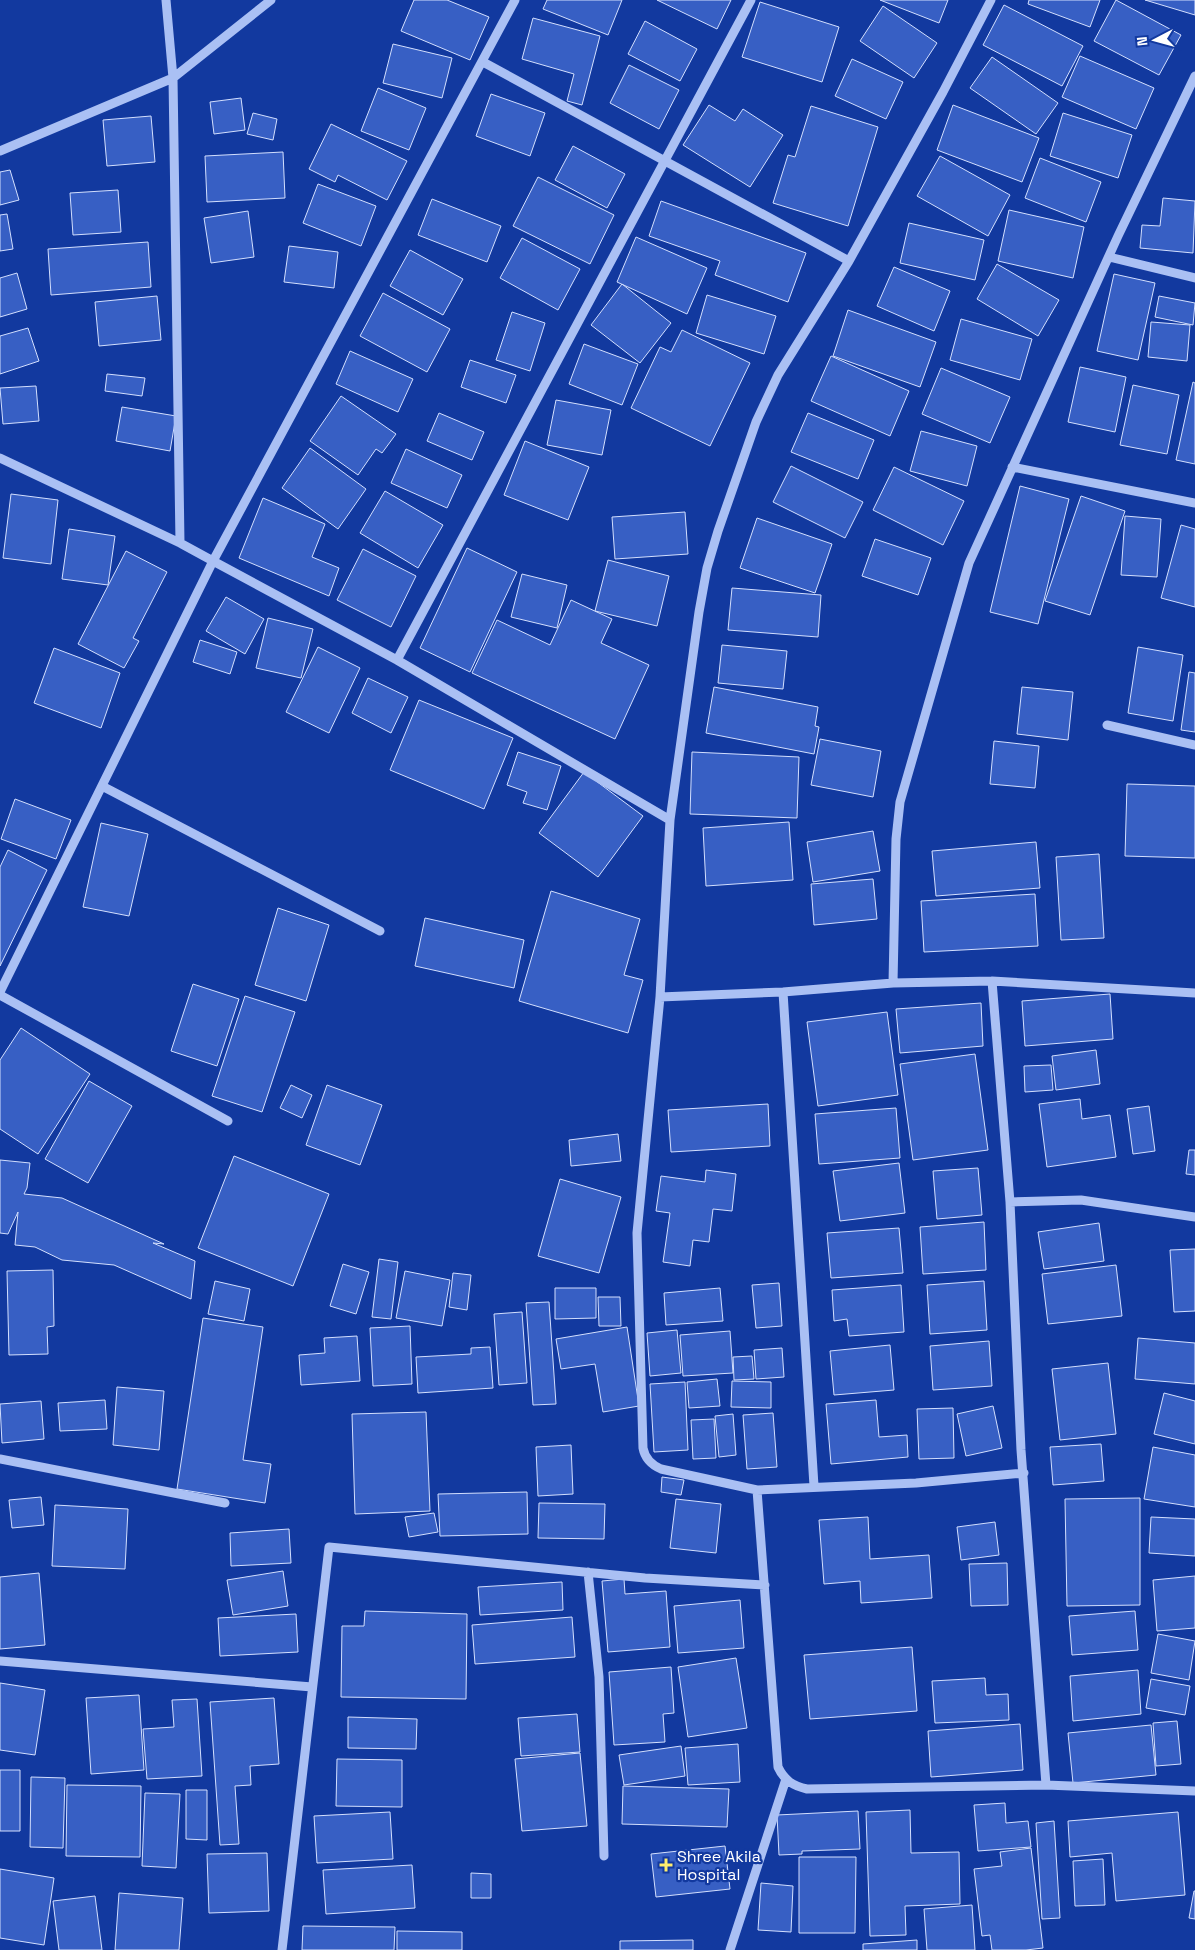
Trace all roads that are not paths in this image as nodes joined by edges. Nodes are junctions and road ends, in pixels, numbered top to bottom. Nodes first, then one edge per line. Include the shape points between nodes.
1 (166, 0) edge
2 (271, 0) edge
3 (515, 0) edge
4 (751, 0) edge
5 (991, 0) edge
6 (483, 62) junction
7 (1195, 76) edge
8 (173, 78) junction
9 (0, 151) edge
10 (665, 161) junction
11 (1109, 257) junction
12 (849, 261) junction
13 (1195, 278) edge
14 (0, 458) edge
15 (1012, 467) junction
16 (1195, 503) edge
17 (180, 543) junction
18 (214, 561) junction
19 (397, 660) junction
20 (1107, 725) dead end
21 (1195, 745) edge
22 (102, 786) junction
23 (670, 820) junction
24 (380, 931) dead end
25 (992, 981) junction
26 (893, 983) junction
27 (783, 992) junction
28 (1195, 992) edge
29 (0, 994) edge
30 (660, 997) junction
31 (228, 1121) dead end
32 (1010, 1202) junction
33 (1195, 1217) edge
34 (0, 1459) edge
35 (1024, 1473) junction
36 (814, 1486) junction
37 (758, 1490) junction
38 (225, 1503) dead end
39 (588, 1572) junction
40 (765, 1585) junction
41 (0, 1661) edge
42 (312, 1687) junction
43 (786, 1780) junction
44 (1046, 1784) junction
45 (1195, 1791) edge
46 (604, 1856) dead end
47 (282, 1950) edge
48 (730, 1950) edge

1 - 8 street
2 - 8 street
3 - 6 street
4 - 10 street
5 - 12 street
6 - 10 street
6 - 18 street
7 - 11 street
8 - 9 street
8 - 17 street
10 - 12 street
10 - 19 street
11 - 13 street
11 - 15 street
12 - 23 street via 766,398 718,531 699,612
14 - 17 street
15 - 16 street
15 - 26 street via 969,563 900,802 896,839
17 - 18 street
18 - 19 street
18 - 22 street
19 - 23 street
20 - 21 street
22 - 24 street
22 - 29 street
23 - 30 street
25 - 26 street
25 - 28 street
25 - 32 street
26 - 27 street
27 - 30 street
27 - 36 street
29 - 31 street
30 - 37 street via 636,1233 644,1456 661,1469
32 - 33 street via 1082,1200
32 - 35 street
34 - 38 street
35 - 36 street via 916,1483
35 - 44 street
36 - 37 street
37 - 40 street
39 - 40 street
39 - 42 street via 329,1547
39 - 46 street via 599,1677
40 - 43 street via 778,1767
41 - 42 street
42 - 47 street
43 - 44 street via 807,1789
43 - 48 street
44 - 45 street

